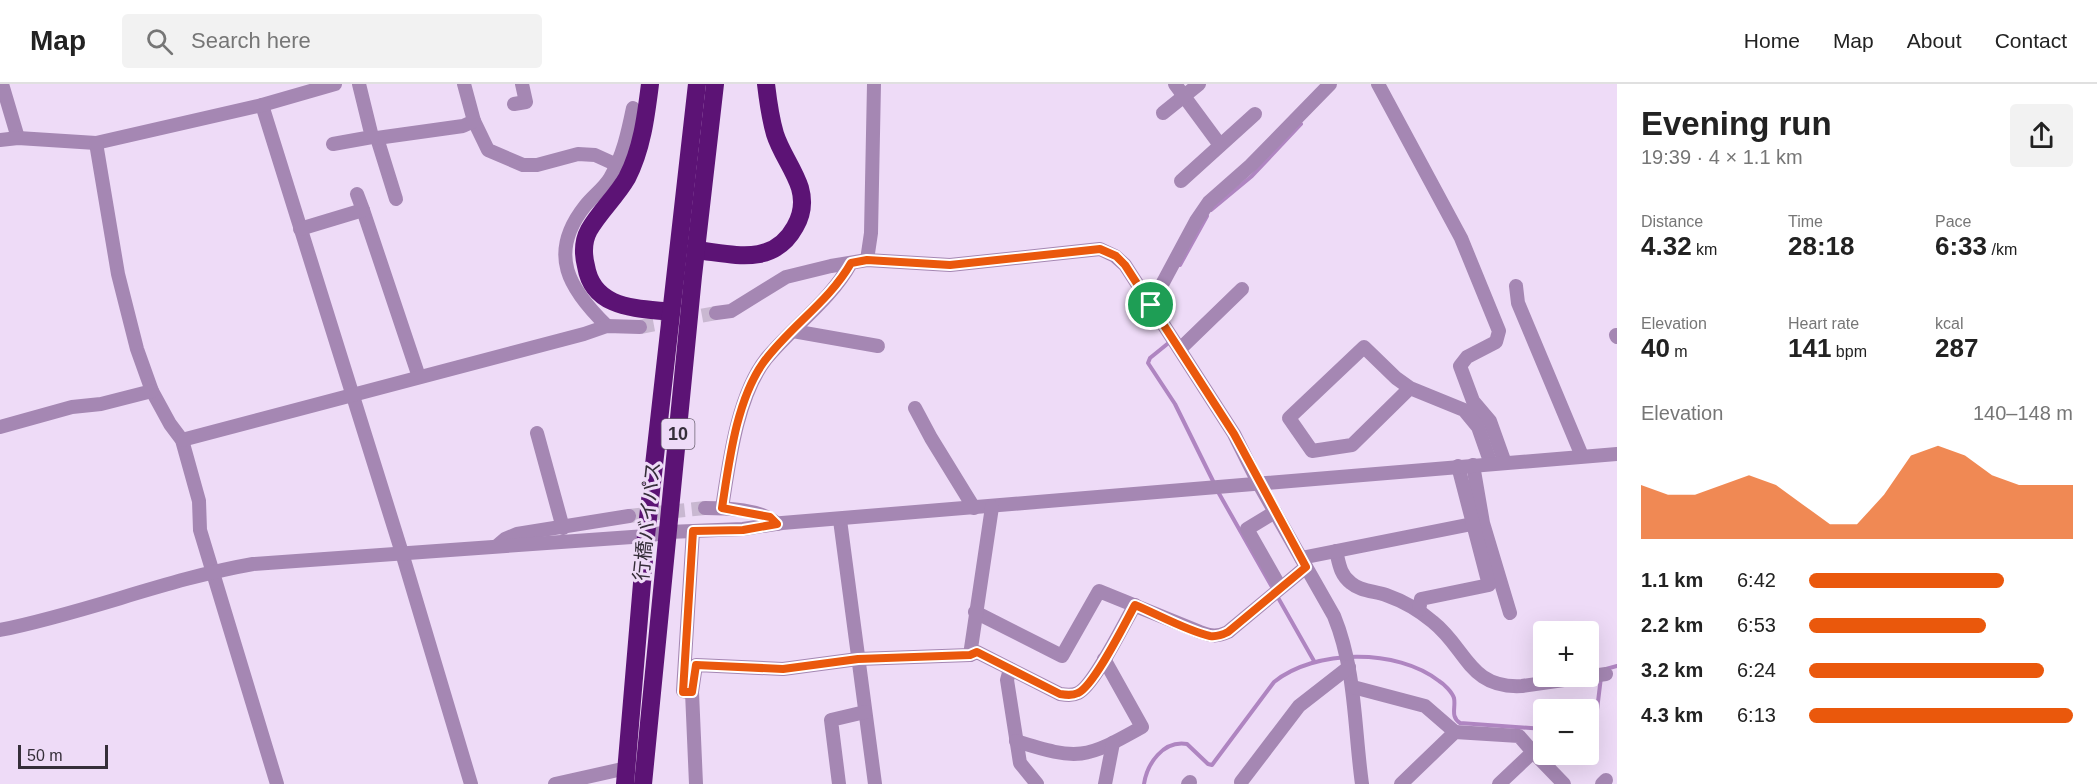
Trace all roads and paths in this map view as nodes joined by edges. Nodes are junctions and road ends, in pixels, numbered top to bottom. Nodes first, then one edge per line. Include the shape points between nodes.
1 (2, 84) edge
2 (335, 84) edge
3 (359, 84) edge
4 (464, 84) edge
5 (522, 84) edge
6 (650, 84) edge
7 (697, 84) edge
8 (716, 84) edge
9 (766, 84) edge
10 (873, 84) edge
11 (1175, 84) edge
12 (1199, 84) edge
13 (1330, 84) edge
14 (1378, 84) edge
15 (1183, 97) junction
16 (514, 104) dead end
17 (262, 105) junction
18 (633, 108) dead end
19 (1163, 113) dead end
20 (1255, 114) dead end
21 (474, 121) junction
22 (375, 137) junction
23 (18, 138) junction
24 (0, 140) edge
25 (96, 142) junction
26 (333, 144) dead end
27 (1220, 145) junction
28 (617, 165) junction
29 (1181, 181) dead end
30 (357, 194) dead end
31 (396, 199) dead end
32 (363, 210) junction
33 (300, 229) junction
34 (696, 250) junction
35 (867, 260) junction
36 (851, 263) junction
37 (1516, 286) dead end
38 (1242, 289) dead end
39 (1151, 305) junction
40 (671, 312) junction
41 (716, 314) tunnel mouth
42 (607, 326) junction
43 (640, 327) tunnel mouth
44 (793, 331) junction
45 (878, 346) dead end
46 (1180, 349) junction
47 (419, 377) junction
48 (1410, 388) junction
49 (152, 391) junction
50 (352, 395) junction
51 (915, 408) dead end
52 (0, 427) edge
53 (537, 434) dead end
54 (182, 440) junction
55 (1617, 454) edge
56 (1582, 456) junction
57 (1498, 464) junction
58 (1473, 465) junction
59 (1458, 466) junction
60 (1259, 484) junction
61 (992, 507) junction
62 (705, 508) tunnel mouth
63 (722, 508) junction
64 (974, 508) junction
65 (1275, 512) junction
66 (629, 516) tunnel mouth
67 (840, 519) junction
68 (777, 524) junction
69 (1472, 524) junction
70 (563, 528) junction
71 (693, 531) junction
72 (668, 532) junction
73 (646, 536) junction
74 (497, 547) junction
75 (1336, 551) junction
76 (402, 553) junction
77 (1304, 562) junction
78 (212, 571) junction
79 (1280, 587) junction
80 (1135, 605) junction
81 (1419, 610) junction
82 (975, 612) junction
83 (1510, 613) dead end
84 (0, 630) edge
85 (970, 655) junction
86 (858, 659) junction
87 (1104, 659) junction
88 (1349, 668) junction
89 (1010, 669) junction
90 (1606, 674) dead end
91 (1353, 687) junction
92 (692, 692) junction
93 (865, 712) junction
94 (1455, 732) junction
95 (1016, 741) junction
96 (1113, 744) junction
97 (1533, 752) joint
98 (1546, 765) edge
99 (626, 776) edge
100 (1358, 780) edge
101 (1241, 782) dead end
102 (277, 784) edge
103 (471, 784) edge
104 (555, 784) edge
105 (643, 784) edge
106 (696, 784) edge
107 (839, 784) edge
108 (875, 784) edge
109 (1037, 784) edge
110 (1105, 784) edge
111 (1401, 784) edge
112 (1499, 784) edge
113 (1564, 784) edge

1 - 23 street
2 - 17 street
3 - 22 street
4 - 21 street
5 - 16 street via 526,102
6 - 40 highway via 634,162 610,204 588,232 584,257 592,284 613,303
7 - 40 highway, 行橋バイパス / 10
8 - 34 highway, 行橋バイパス / 10
9 - 34 highway via 775,134 800,190 799,220 780,246 761,255
10 - 35 street via 871,233
11 - 15 street
12 - 15 street
13 - 39 street via 1209,202
14 - 57 street via 1461,238 1499,331 1496,342 1467,357 1460,366 1473,401 1490,421
15 - 19 street
15 - 27 street
17 - 25 street
17 - 33 street
18 - 28 street
20 - 27 street
21 - 22 street via 463,126
21 - 28 street via 488,150 523,165 578,154 595,155
22 - 26 street
22 - 31 street
23 - 24 street
23 - 25 street
25 - 49 street via 118,274
27 - 29 street
28 - 42 street via 573,224 567,242 566,264 572,286
30 - 32 street
32 - 33 street
32 - 47 street
33 - 50 street
34 - 72 highway, 行橋バイパス / 10
35 - 36 street
35 - 39 street via 950,265 1100,249 1125,265
36 - 41 street via 786,277 731,311
36 - 44 street via 845,275
37 - 56 street via 1518,303
38 - 46 street
39 - 46 street
40 - 73 highway, 行橋バイパス / 10
42 - 43 street
42 - 47 street
44 - 45 street
44 - 63 street via 764,362 751,384 735,434
46 - 60 street via 1234,434
47 - 50 street
48 - 48 street via 1352,444 1312,451 1289,417 1364,347
48 - 57 street via 1464,410
49 - 52 street
49 - 54 street
50 - 54 street
50 - 76 street
51 - 64 street
53 - 70 street
54 - 78 street
55 - 56 street
56 - 57 street
57 - 58 street
58 - 59 street
58 - 83 street via 1483,523
59 - 60 street
59 - 69 street
60 - 61 street
60 - 65 street
61 - 64 street
61 - 82 street
62 - 63 street
63 - 68 street via 770,517
64 - 67 street
65 - 77 street
65 - 79 street via 1247,529
66 - 70 street
67 - 68 street
67 - 86 street
68 - 71 street via 743,530
69 - 75 street
69 - 81 street via 1489,585 1421,599
70 - 74 street via 518,534
71 - 72 street
71 - 92 street via 683,692
72 - 73 street
72 - 105 highway, 行橋バイパス / 10
73 - 74 street
73 - 99 highway, 行橋バイパス / 10
74 - 76 street
75 - 77 street
75 - 81 street via 1344,577 1353,585
76 - 78 street via 253,564
76 - 103 street
77 - 79 street
77 - 88 street via 1334,616
78 - 84 street
78 - 102 street
79 - 80 street via 1220,636 1200,632
80 - 82 street via 1099,591 1062,656
80 - 87 street
81 - 90 street via 1479,675 1498,684 1522,686
82 - 85 street
85 - 86 street
85 - 89 street via 977,652
86 - 92 street via 783,669 696,665
86 - 93 street
87 - 89 street via 1085,688 1069,695
87 - 96 street via 1142,727
88 - 91 street
88 - 101 street via 1299,706
89 - 95 street via 1007,680
91 - 94 street via 1425,706
91 - 100 street
92 - 106 street
93 - 107 street via 831,720
93 - 108 street
94 - 97 street via 1519,736
94 - 111 street
95 - 96 street via 1066,755 1093,752
95 - 109 street via 1020,764
96 - 110 street
97 - 112 street
98 - 113 street
99 - 104 street

